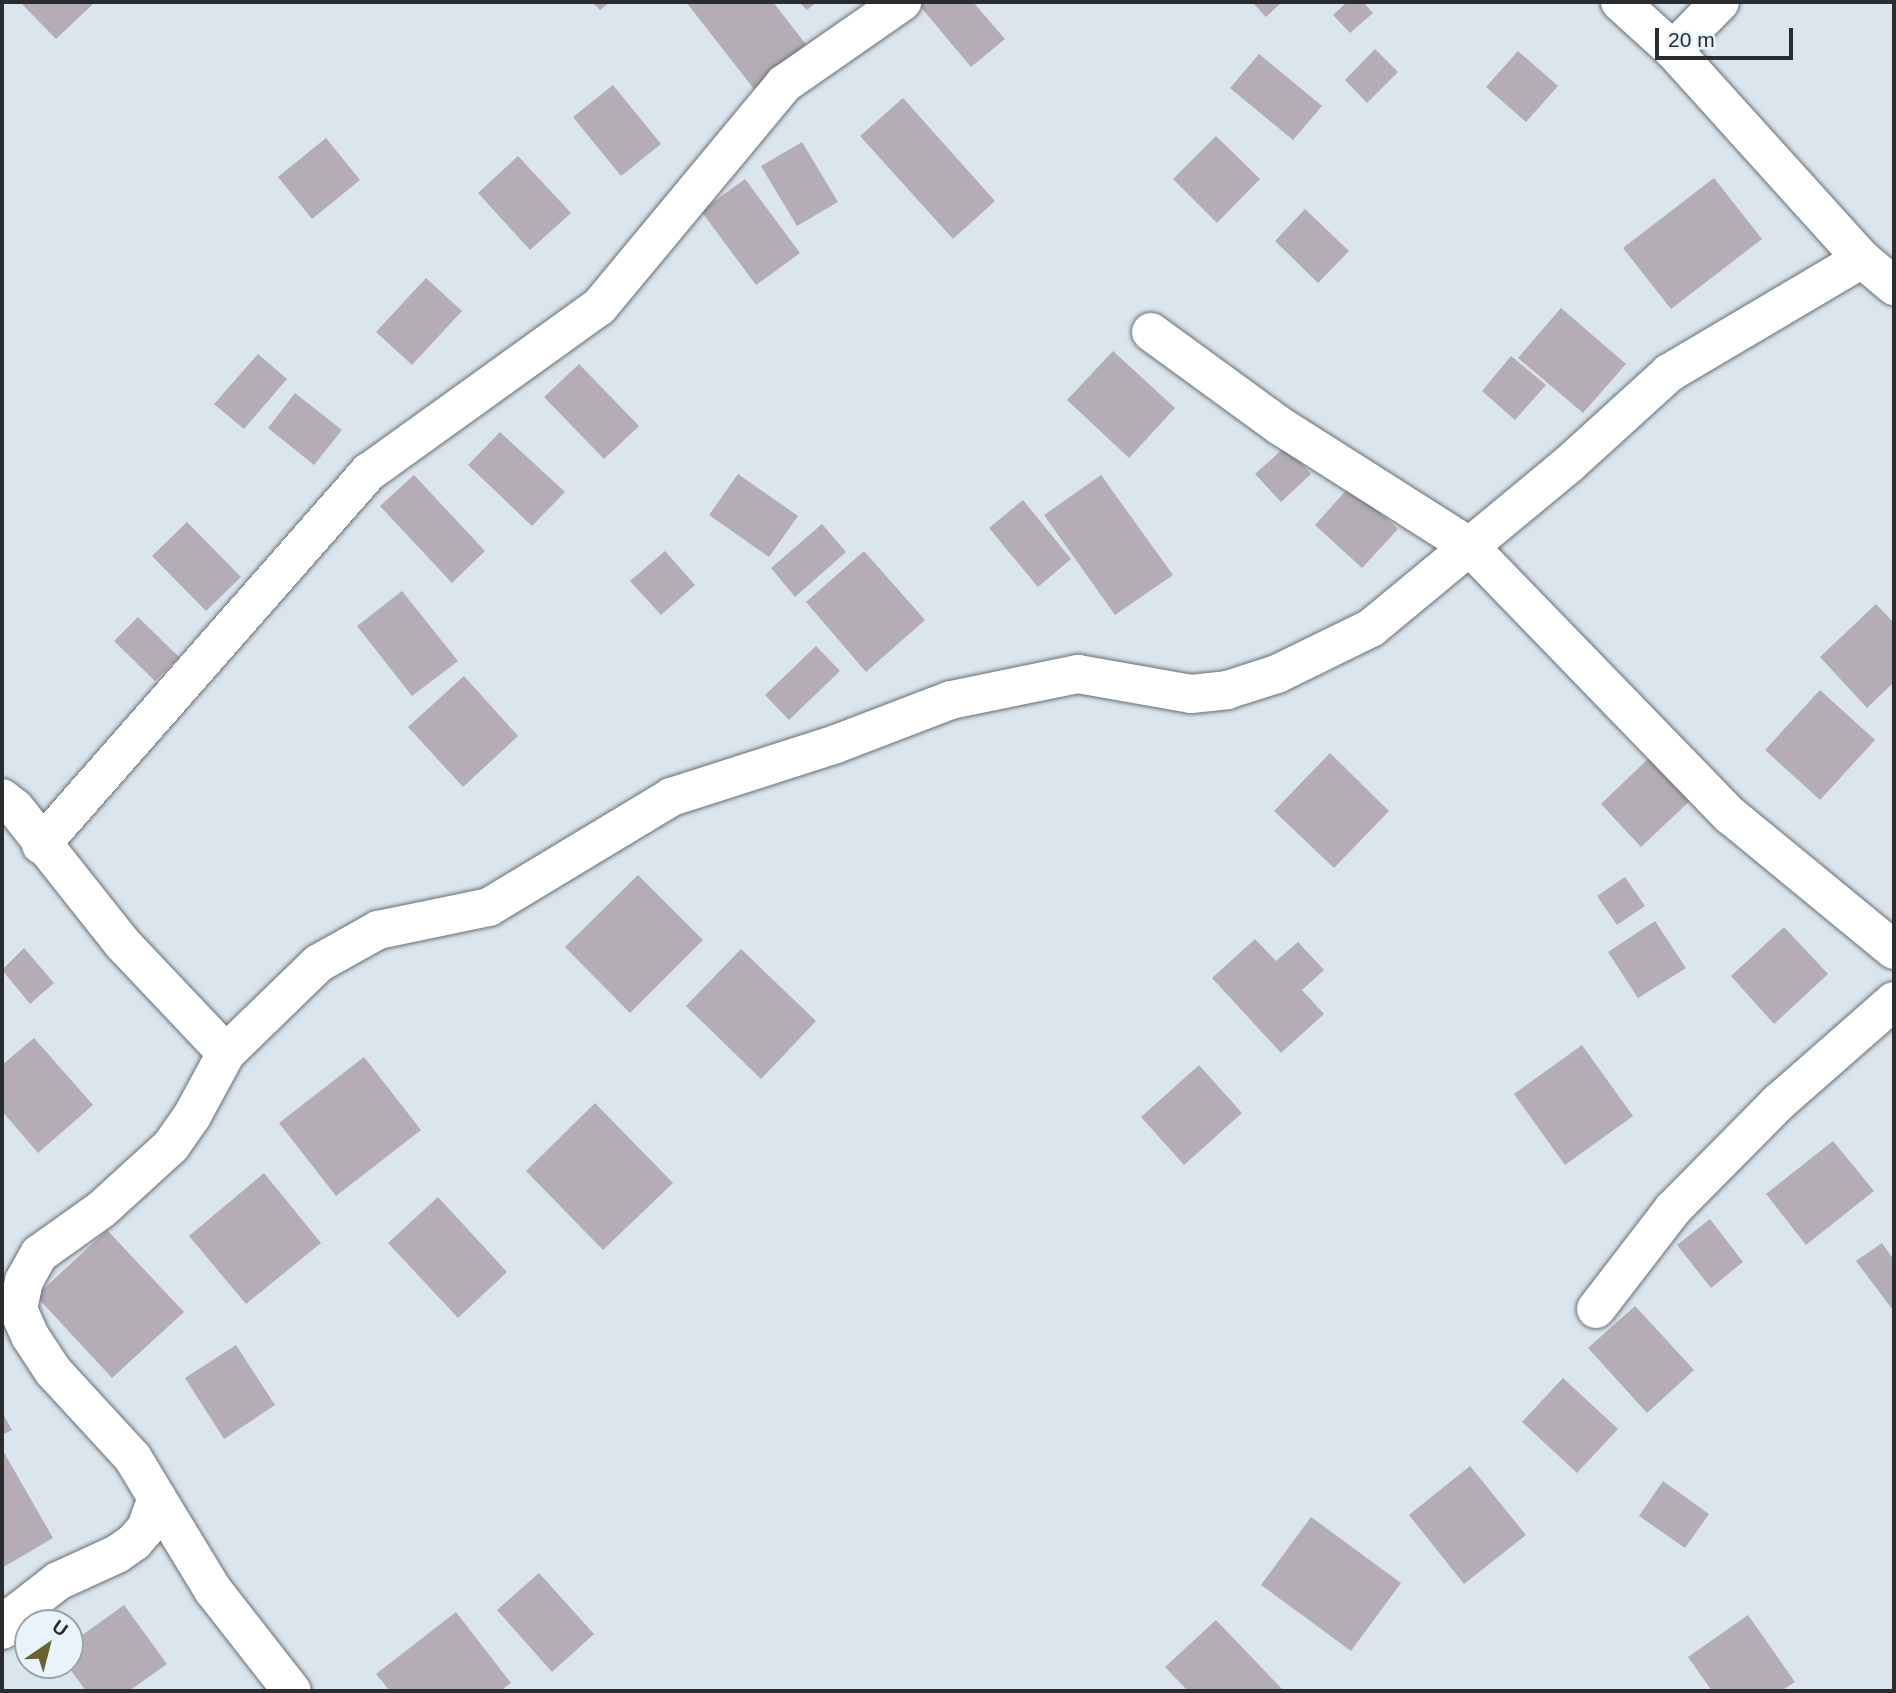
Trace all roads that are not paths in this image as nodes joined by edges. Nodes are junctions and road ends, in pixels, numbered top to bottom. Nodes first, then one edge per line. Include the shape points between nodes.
1 (902, 2) edge
2 (1620, 2) edge
3 (1720, 2) edge
4 (1673, 50) junction
5 (1862, 259) junction
6 (1894, 286) edge
7 (1151, 332) dead end
8 (1469, 546) junction
9 (2, 798) edge
10 (41, 845) junction
11 (1894, 950) edge
12 (1894, 1001) edge
13 (226, 1053) junction
14 (39, 1254) junction
15 (2, 1273) edge
16 (1595, 1309) dead end
17 (157, 1498) junction
18 (2, 1630) edge
19 (292, 1691) edge

1 - 10 street via 784,84 599,307 369,472
2 - 4 street
3 - 4 street
4 - 5 street
5 - 6 street
5 - 8 street via 1669,373 1568,465
7 - 8 street via 1280,426
8 - 11 street via 1731,816
8 - 13 street via 1371,628 1278,674 1227,690 1191,694 1079,674 951,700 836,744 671,797 489,907 378,930 319,963
9 - 10 street via 15,808
10 - 13 street via 122,943
12 - 16 street via 1779,1102 1673,1209
13 - 14 street via 171,1146 102,1209
14 - 15 street
14 - 17 street via 24,1281 18,1309 30,1336 53,1371 133,1458
17 - 18 street via 146,1528 134,1542 58,1581
17 - 19 street via 214,1590

